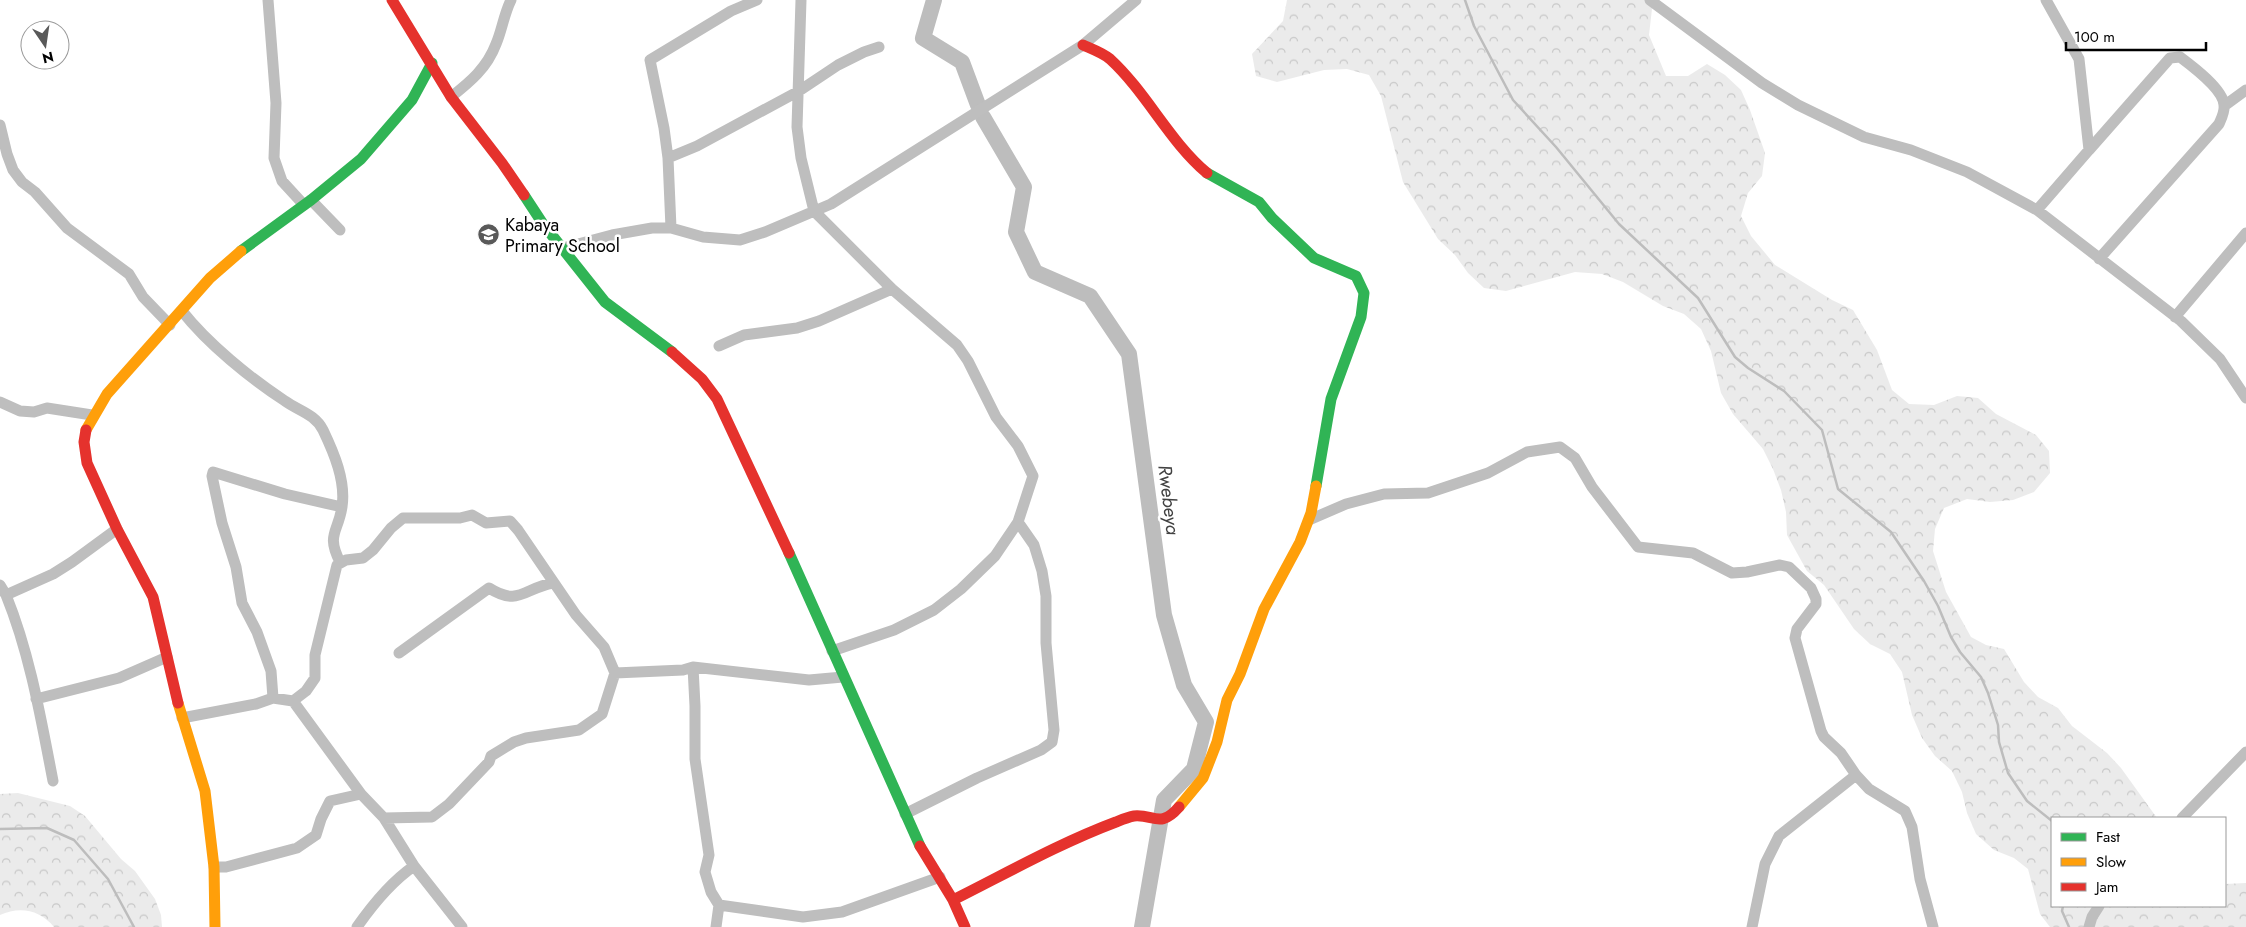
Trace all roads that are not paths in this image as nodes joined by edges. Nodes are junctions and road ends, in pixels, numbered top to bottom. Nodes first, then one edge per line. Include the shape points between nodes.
1 (268, 0) edge
2 (392, 0) edge
3 (511, 0) edge
4 (756, 0) edge
5 (801, 0) edge
6 (1136, 0) edge
7 (1650, 0) edge
8 (2046, 0) edge
9 (1083, 45) junction
10 (879, 47) dead end
11 (432, 64) junction
12 (2246, 90) edge
13 (799, 91) junction
14 (451, 97) junction
15 (2224, 106) junction
16 (0, 125) edge
17 (2089, 150) junction
18 (668, 158) junction
19 (308, 202) junction
20 (2037, 210) junction
21 (814, 211) junction
22 (671, 228) junction
23 (340, 230) dead end
24 (2246, 233) edge
25 (563, 248) junction
26 (2099, 259) junction
27 (892, 289) junction
28 (182, 311) junction
29 (2175, 317) junction
30 (170, 325) junction
31 (719, 346) dead end
32 (2246, 398) edge
33 (0, 402) edge
34 (92, 415) junction
35 (342, 507) junction
36 (1309, 520) junction
37 (1018, 522) junction
38 (117, 529) junction
39 (340, 562) junction
40 (553, 583) junction
41 (0, 584) edge
42 (6, 595) junction
43 (832, 651) junction
44 (399, 653) dead end
45 (167, 657) junction
46 (693, 667) junction
47 (615, 673) junction
48 (843, 677) junction
49 (273, 698) junction
50 (36, 699) junction
51 (293, 702) junction
52 (182, 718) junction
53 (2246, 752) edge
54 (1856, 775) junction
55 (53, 781) dead end
56 (361, 794) junction
57 (905, 814) junction
58 (2183, 817) edge
59 (384, 818) junction
60 (414, 866) junction
61 (214, 867) junction
62 (940, 877) junction
63 (953, 900) junction
64 (719, 905) junction
65 (2098, 907) edge
66 (215, 927) edge
67 (357, 927) edge
68 (462, 927) edge
69 (716, 927) edge
70 (965, 927) edge
71 (1752, 927) edge
72 (1932, 927) edge
73 (2089, 927) edge

1 - 19 street via 276,103 274,158 282,181
2 - 11 street
3 - 14 street via 496,45 480,73
4 - 18 street via 650,60
5 - 13 street
6 - 9 street
7 - 20 street via 1762,83 1798,105 1864,137 1911,150 1967,172
8 - 17 street via 2079,59
9 - 21 street via 831,204
9 - 36 street via 1109,58 1206,172 1259,202 1314,258 1356,276 1364,293 1361,317 1331,399
10 - 13 street via 838,65
11 - 14 street
11 - 19 street via 412,100 361,159
12 - 15 street
13 - 18 street
13 - 21 street via 799,143
14 - 25 street
15 - 17 street via 2218,92 2191,65 2175,56 2164,62
15 - 26 street via 2218,124
16 - 30 street via 13,170 22,182 67,228 130,274 143,297
17 - 20 street
18 - 22 street
19 - 23 street
19 - 28 street via 248,245 210,278
20 - 26 street
21 - 22 street via 740,240 710,238
21 - 27 street
22 - 25 street via 612,235
24 - 29 street
25 - 43 street via 605,302 668,348 702,379 716,399 745,456
26 - 29 street
27 - 31 street via 819,321 797,328 744,335
27 - 37 street via 957,345 968,360 996,417 1018,446 1033,476
28 - 30 street
28 - 35 street via 195,328 225,355 285,401 312,416 322,428 340,476
29 - 32 street via 2220,359
30 - 34 street
33 - 34 street via 20,411 34,412 47,408
34 - 38 street via 84,442 87,463
35 - 39 street via 333,535
35 - 49 street via 213,472 242,603 271,671
36 - 54 street via 1346,504 1384,494 1428,493 1488,473 1527,452 1560,447 1575,458 1592,487 1638,547 1693,553 1732,573 1784,565 1811,588 1816,604 1797,629 1796,646 1824,737 1841,753
36 - 63 street via 1264,609 1227,700 1203,778 1171,816 1154,820 1135,816 1116,822
37 - 43 street via 995,556 934,610 894,630
37 - 57 street via 1034,545 1046,596 1052,742
38 - 42 street via 59,570
38 - 45 street via 153,597
39 - 40 street via 362,558 403,518 442,519 472,515 486,522 510,521
39 - 51 street via 321,624 315,655 315,678
40 - 44 street via 513,597 505,597 489,588
40 - 47 street via 604,647
41 - 42 street
42 - 50 street
43 - 48 street
45 - 50 street via 119,678
45 - 52 street
46 - 47 street
46 - 48 street via 810,680
46 - 64 street via 695,759 709,854 705,872
47 - 59 street via 602,714 580,730 514,742 491,756 449,804 432,817
48 - 57 street
49 - 51 street
49 - 52 street
50 - 55 street
51 - 56 street
52 - 61 street via 204,791
53 - 58 street
54 - 71 street via 1779,836 1766,864
54 - 72 street via 1869,789 1905,811 1910,819
56 - 59 street
56 - 61 street via 330,801 316,835 297,848 226,867
57 - 62 street
59 - 60 street
60 - 67 street via 399,876
60 - 68 street
61 - 66 street
62 - 63 street
62 - 64 street via 842,912 803,917
63 - 70 street
64 - 69 street
65 - 73 street

